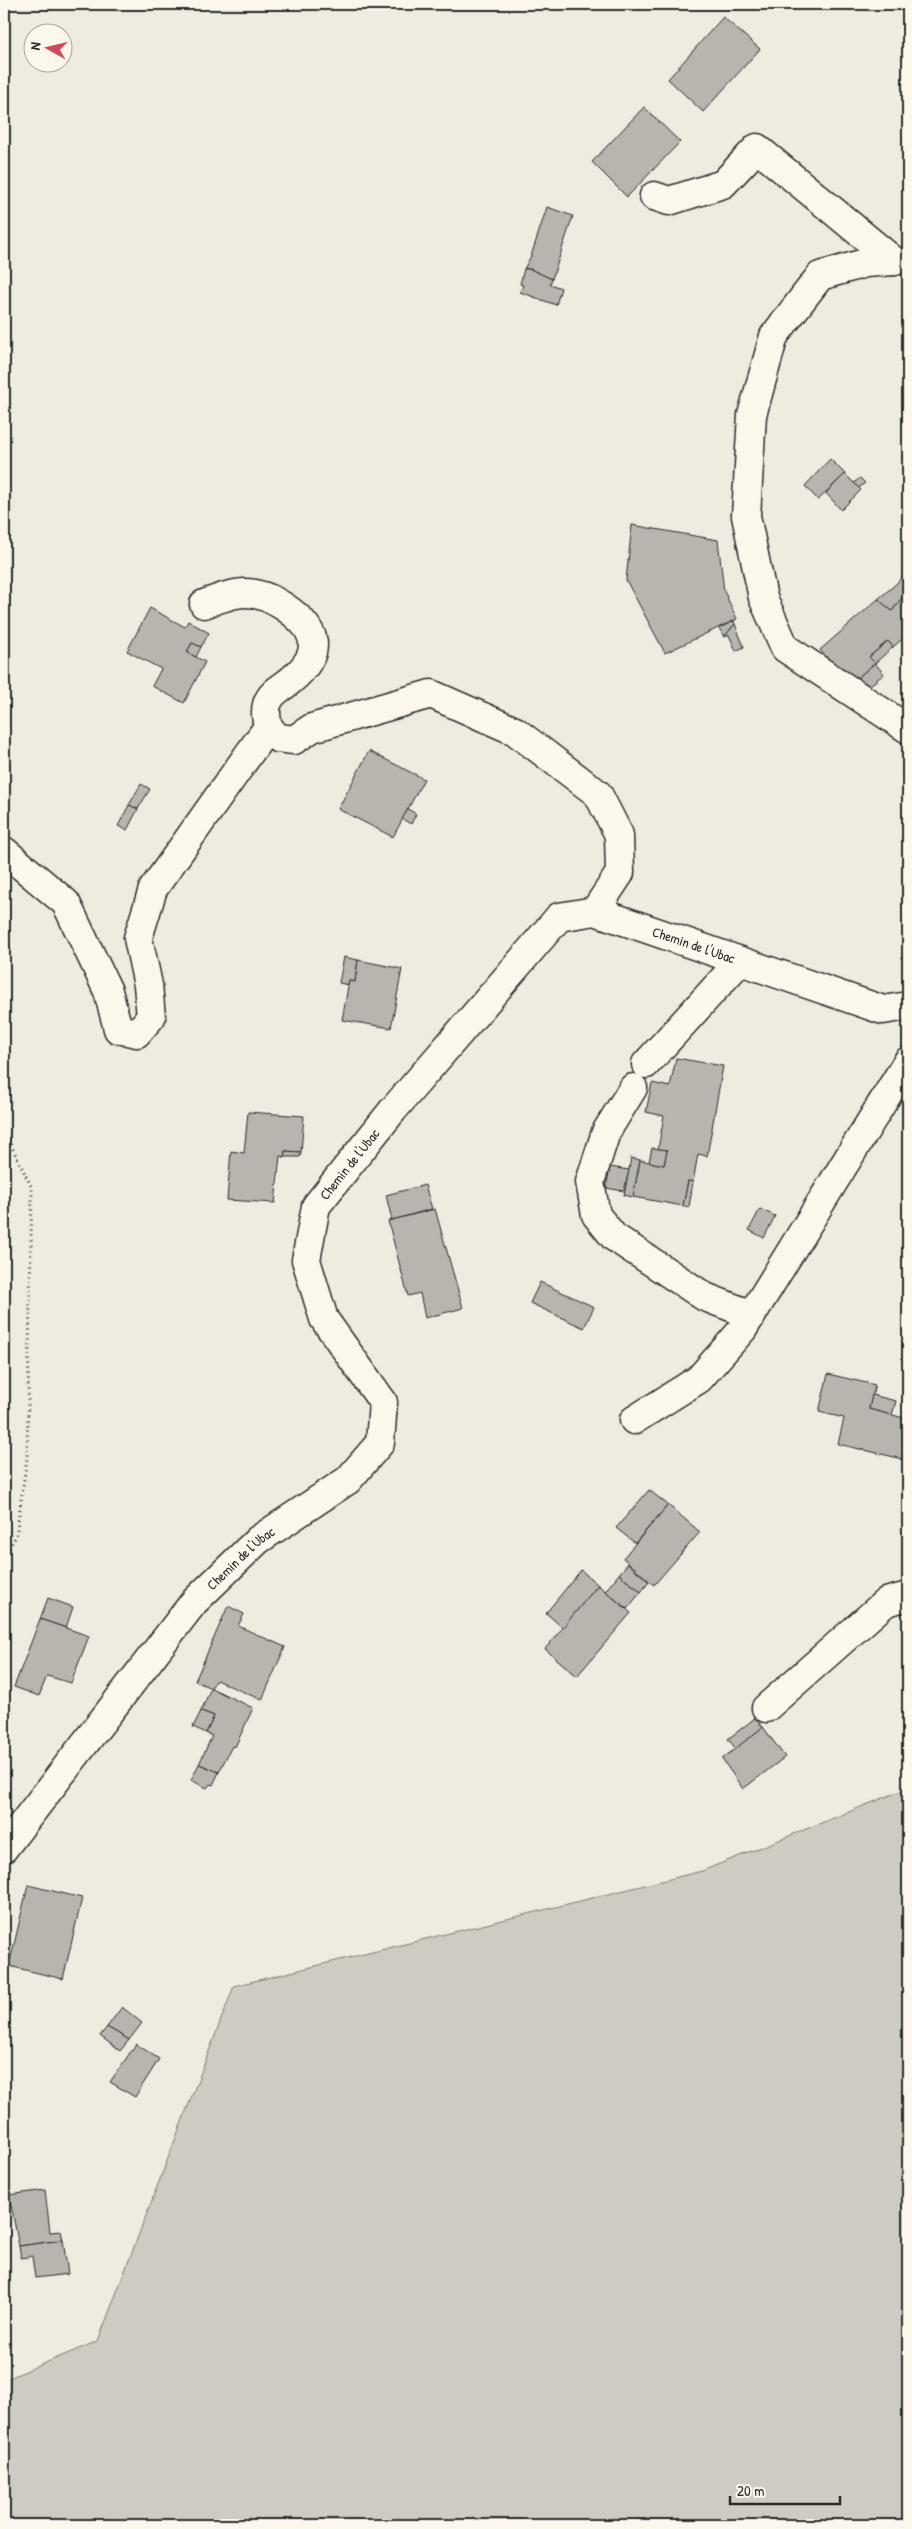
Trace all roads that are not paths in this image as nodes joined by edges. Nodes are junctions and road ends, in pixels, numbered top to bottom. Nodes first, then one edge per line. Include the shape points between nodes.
1 (654, 196) dead end
2 (204, 604) dead end
3 (268, 727) junction
4 (908, 729) edge
5 (4, 851) edge
6 (595, 911) junction
7 (740, 961) junction
8 (908, 1006) edge
9 (908, 1061) edge
10 (646, 1064) dead end
11 (633, 1088) dead end
12 (752, 1315) junction
13 (634, 1420) dead end
14 (908, 1596) edge
15 (766, 1708) dead end
16 (4, 1848) edge

1 - 4 street via 669,201 723,184 757,148 894,261 865,263 820,276 774,336 752,415 746,516 763,598 785,648
2 - 3 street via 237,592 268,597 306,623 314,642 309,662 270,696 265,711
3 - 5 street via 153,889 138,938 151,1017 137,1033 118,1029 108,991 66,903
3 - 6 street via 278,738 294,740 312,728 431,694 515,731 598,794 619,835 620,873
6 - 7 street, Chemin de l'Ubac
6 - 16 street, Chemin de l'Ubac via 560,917 393,1110 316,1206 306,1260 324,1319 383,1402 380,1443 348,1480 258,1540 194,1602
7 - 8 street, Chemin de l'Ubac via 883,1010
7 - 10 street
9 - 12 street
11 - 12 street via 606,1132 590,1182 596,1215 614,1237 705,1297
12 - 13 street via 744,1329 699,1379
14 - 15 street via 886,1602

